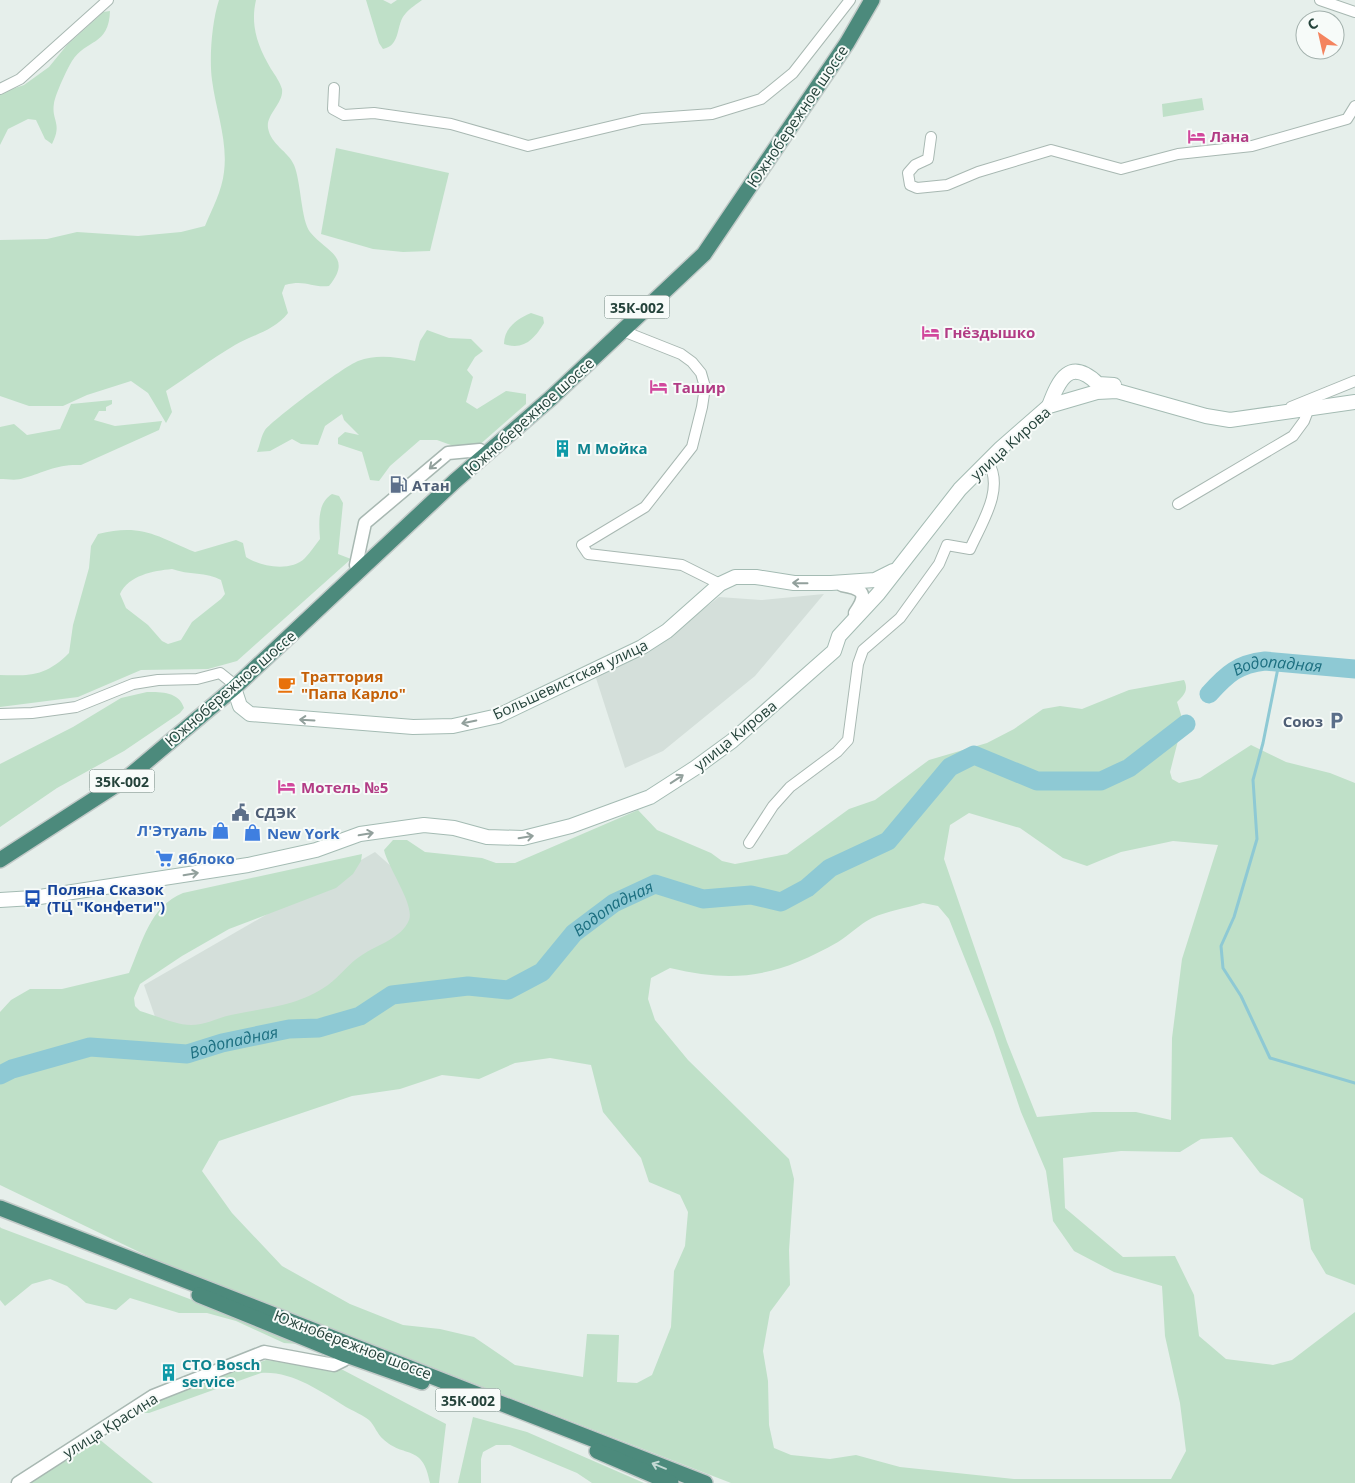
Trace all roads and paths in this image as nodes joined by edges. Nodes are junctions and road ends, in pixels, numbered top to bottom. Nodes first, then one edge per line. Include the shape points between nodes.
1 (108, 0) edge
2 (850, 0) edge
3 (862, 0) edge
4 (872, 0) edge
5 (1320, 0) edge
6 (1355, 12) edge
7 (334, 88) dead end
8 (0, 89) edge
9 (1355, 106) edge
10 (931, 137) dead end
11 (623, 331) junction
12 (1355, 381) edge
13 (1097, 388) junction
14 (1355, 402) edge
15 (1049, 406) junction
16 (1286, 408) junction
17 (1306, 408) junction
18 (480, 450) junction
19 (988, 462) junction
20 (1178, 504) dead end
21 (356, 565) junction
22 (898, 568) junction
23 (831, 583) junction
24 (720, 584) junction
25 (840, 636) junction
26 (228, 681) junction
27 (0, 714) edge
28 (749, 843) dead end
29 (0, 852) edge
30 (0, 860) edge
31 (0, 900) edge
32 (0, 1208) edge
33 (0, 1214) edge
34 (350, 1350) junction
35 (592, 1444) junction
36 (18, 1483) edge
37 (671, 1483) edge
38 (705, 1483) edge

1 - 8 street via 20,79
2 - 7 street via 793,73 761,99 712,114 642,119 528,146 451,124 374,113 344,115 334,109
3 - 18 highway, Южнобережное шоссе / 35К-002 via 696,251 544,395
4 - 11 highway, Южнобережное шоссе / 35К-002 via 847,43 704,254
5 - 6 street
9 - 10 street via 1347,120 1252,146 1178,154 1121,169 1051,150 947,184 917,188 910,185 908,173 915,165 928,159
11 - 24 street via 692,362 701,373 705,387 702,407 692,447 646,506 582,545 588,554 682,565
11 - 26 highway, Южнобережное шоссе / 35К-002
12 - 16 street
13 - 15 main road, улица Кирова
13 - 15 main road via 1088,374 1064,375
13 - 16 main road via 1116,385 1230,415
13 - 17 main road, улица Кирова via 1230,420
14 - 17 main road, улица Кирова
15 - 19 main road, улица Кирова
16 - 17 main road
17 - 20 street via 1304,421 1294,436
18 - 21 highway, Южнобережное шоссе / 35К-002
18 -> 21 street via 448,453 365,523
19 - 22 main road, улица Кирова via 960,489
19 - 28 street via 994,483 991,499 970,549 947,545 939,564 900,618 863,650 858,664 848,740 790,787
21 - 26 highway, Южнобережное шоссе
22 - 23 main road, Большевистская улица via 875,580
22 - 25 main road, улица Кирова
23 -> 24 main road, Большевистская улица via 735,577
23 - 25 street via 857,588 862,594 863,601
24 -> 26 main road, Большевистская улица via 667,631 642,647 498,716 453,726 413,727 250,714 240,706
31 -> 25 main road, улица Кирова via 248,866 316,850 360,834 424,825 454,828 487,837 522,838 571,826 650,797 695,768 732,741 834,650
26 - 27 street via 158,680 133,684 76,707
26 - 29 highway, Южнобережное шоссе / 35К-002 via 132,766
26 - 30 highway, Южнобережное шоссе / 35К-002 via 127,778
32 - 34 highway, Южнобережное шоссе
33 - 34 highway, Южнобережное шоссе
34 - 35 highway, Южнобережное шоссе / 35К-002
34 - 36 street, улица Красина via 344,1360 334,1365 264,1352 153,1396
35 - 37 highway, Южнобережное шоссе
38 -> 35 highway, Южнобережное шоссе

